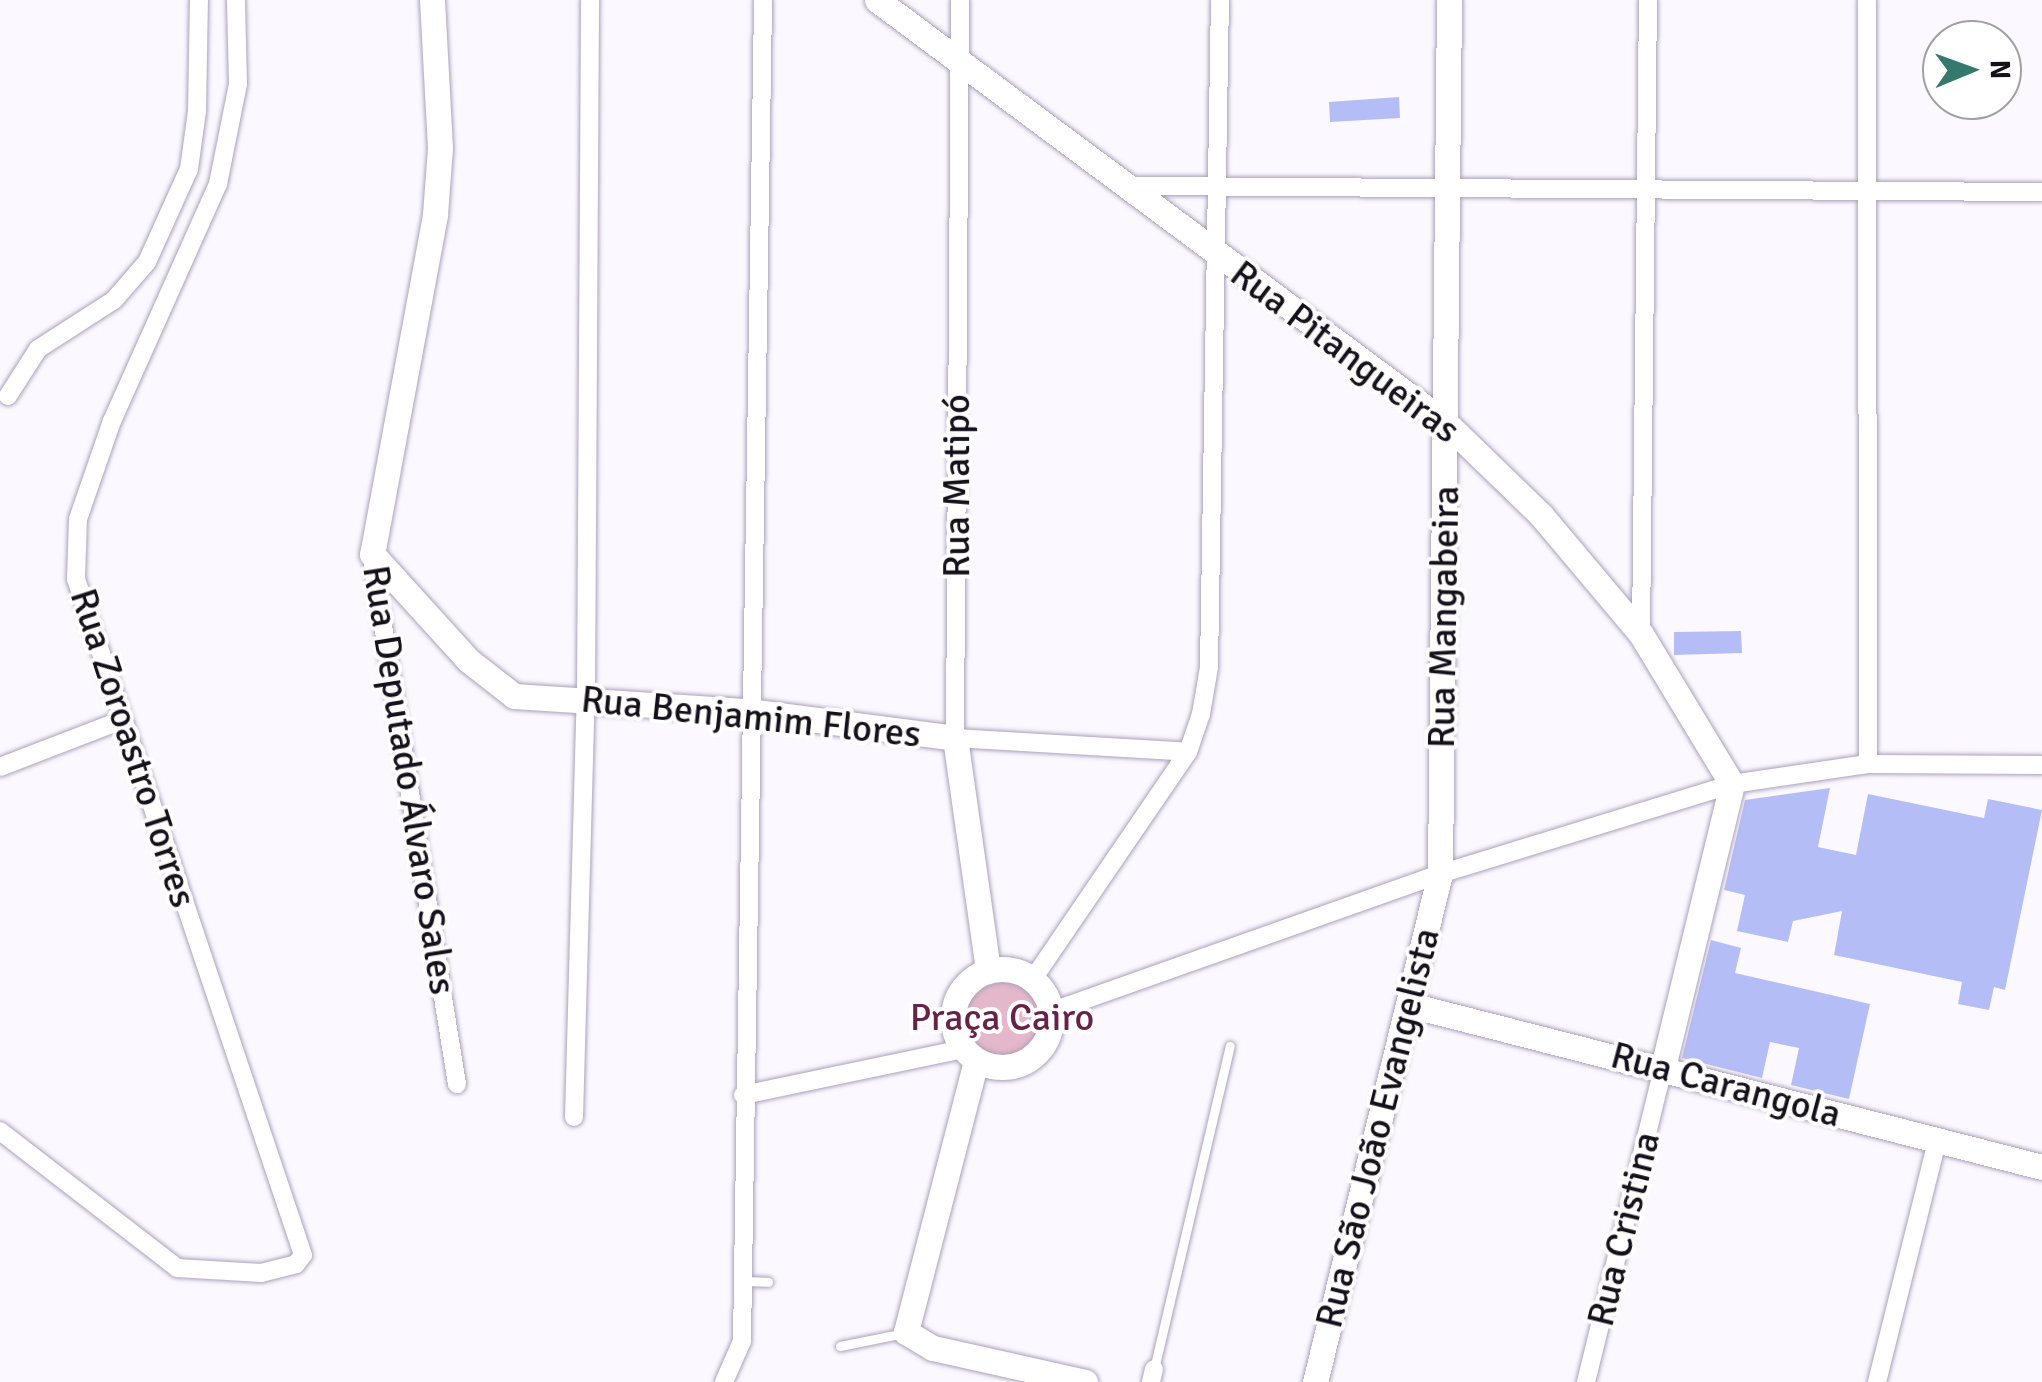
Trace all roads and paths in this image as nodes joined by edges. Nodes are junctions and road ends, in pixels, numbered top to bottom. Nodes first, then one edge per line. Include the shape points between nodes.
1 (198, 0) edge
2 (236, 0) edge
3 (432, 0) edge
4 (590, 0) edge
5 (763, 0) edge
6 (877, 0) edge
7 (960, 0) edge
8 (1220, 0) edge
9 (1449, 0) edge
10 (1648, 0) edge
11 (1867, 0) edge
12 (959, 57) junction
13 (1134, 186) junction
14 (1218, 191) junction
15 (1648, 191) junction
16 (1447, 192) junction
17 (2042, 192) edge
18 (1870, 193) junction
19 (1214, 252) junction
20 (8, 396) dead end
21 (1447, 424) junction
22 (372, 554) junction
23 (1641, 634) junction
24 (586, 699) junction
25 (748, 711) junction
26 (122, 720) junction
27 (956, 738) junction
28 (1188, 752) junction
29 (1868, 764) junction
30 (2042, 765) edge
31 (0, 767) edge
32 (1732, 784) junction
33 (1440, 874) junction
34 (988, 971) junction
35 (1033, 979) junction
36 (1410, 1005) junction
37 (1050, 1012) junction
38 (1230, 1046) dead end
39 (970, 1055) junction
40 (1663, 1068) junction
41 (457, 1084) dead end
42 (743, 1095) junction
43 (574, 1117) dead end
44 (3, 1138) edge
45 (1937, 1140) junction
46 (2042, 1167) edge
47 (742, 1281) junction
48 (768, 1282) dead end
49 (906, 1332) junction
50 (840, 1346) dead end
51 (1152, 1375) edge
52 (724, 1382) edge
53 (1085, 1382) edge
54 (1315, 1382) edge
55 (1586, 1382) edge
56 (1878, 1382) edge

1 - 20 street via 189,169 147,262 114,300 38,349
2 - 26 street, Rua Zoroastro Torres via 238,84 218,184 112,421 78,519 76,579
3 - 22 street, Rua Deputado Álvaro Sales via 440,148 434,215
4 - 24 street
5 - 25 street
6 - 12 street, Rua Pitangueiras
7 - 12 street, Rua Matipó
8 - 14 street
9 - 16 street, Rua Mangabeira
10 - 15 street
11 - 18 street
12 - 13 street, Rua Pitangueiras
12 - 27 street, Rua Matipó
13 - 14 street
13 - 19 street, Rua Pitangueiras
14 - 16 street
14 - 19 street
15 - 16 street
15 - 18 street
15 - 23 street
16 - 21 street, Rua Mangabeira
17 - 18 street
18 - 29 street
19 - 21 street, Rua Pitangueiras
19 - 28 street via 1209,668
21 - 23 street, Rua Pitangueiras via 1541,515
21 - 33 street, Rua Mangabeira
22 - 24 street, Rua Benjamim Flores via 494,685 514,696
22 - 41 street, Rua Deputado Álvaro Sales
23 - 32 street, Rua Pitangueiras
24 - 25 street, Rua Benjamim Flores
24 - 43 street
25 - 27 street, Rua Benjamim Flores
25 - 42 street
26 - 31 street
26 - 44 street, Rua Zoroastro Torres via 303,1255 296,1264 261,1273 178,1268
27 - 28 street, Rua Benjamim Flores
27 - 34 street, Rua Matipó
28 - 35 street
29 - 30 street
29 - 32 street
32 - 33 street
32 - 40 street, Rua Cristina
33 - 36 street, Rua São João Evangelista
33 - 37 street
34 - 35 street
34 - 39 street via 954,1003 955,1035
35 - 37 street
36 - 40 street, Rua Carangola
36 - 54 street, Rua São João Evangelista
37 - 39 street via 1046,1039 1029,1060 1002,1068
38 - 51 lane
39 - 42 street
39 - 49 street
40 - 45 street, Rua Carangola
40 - 55 street, Rua Cristina
42 - 47 street
45 - 46 street, Rua Carangola
45 - 56 street
47 - 48 lane
47 - 52 street via 742,1341
49 - 50 lane
49 - 53 street via 933,1348

